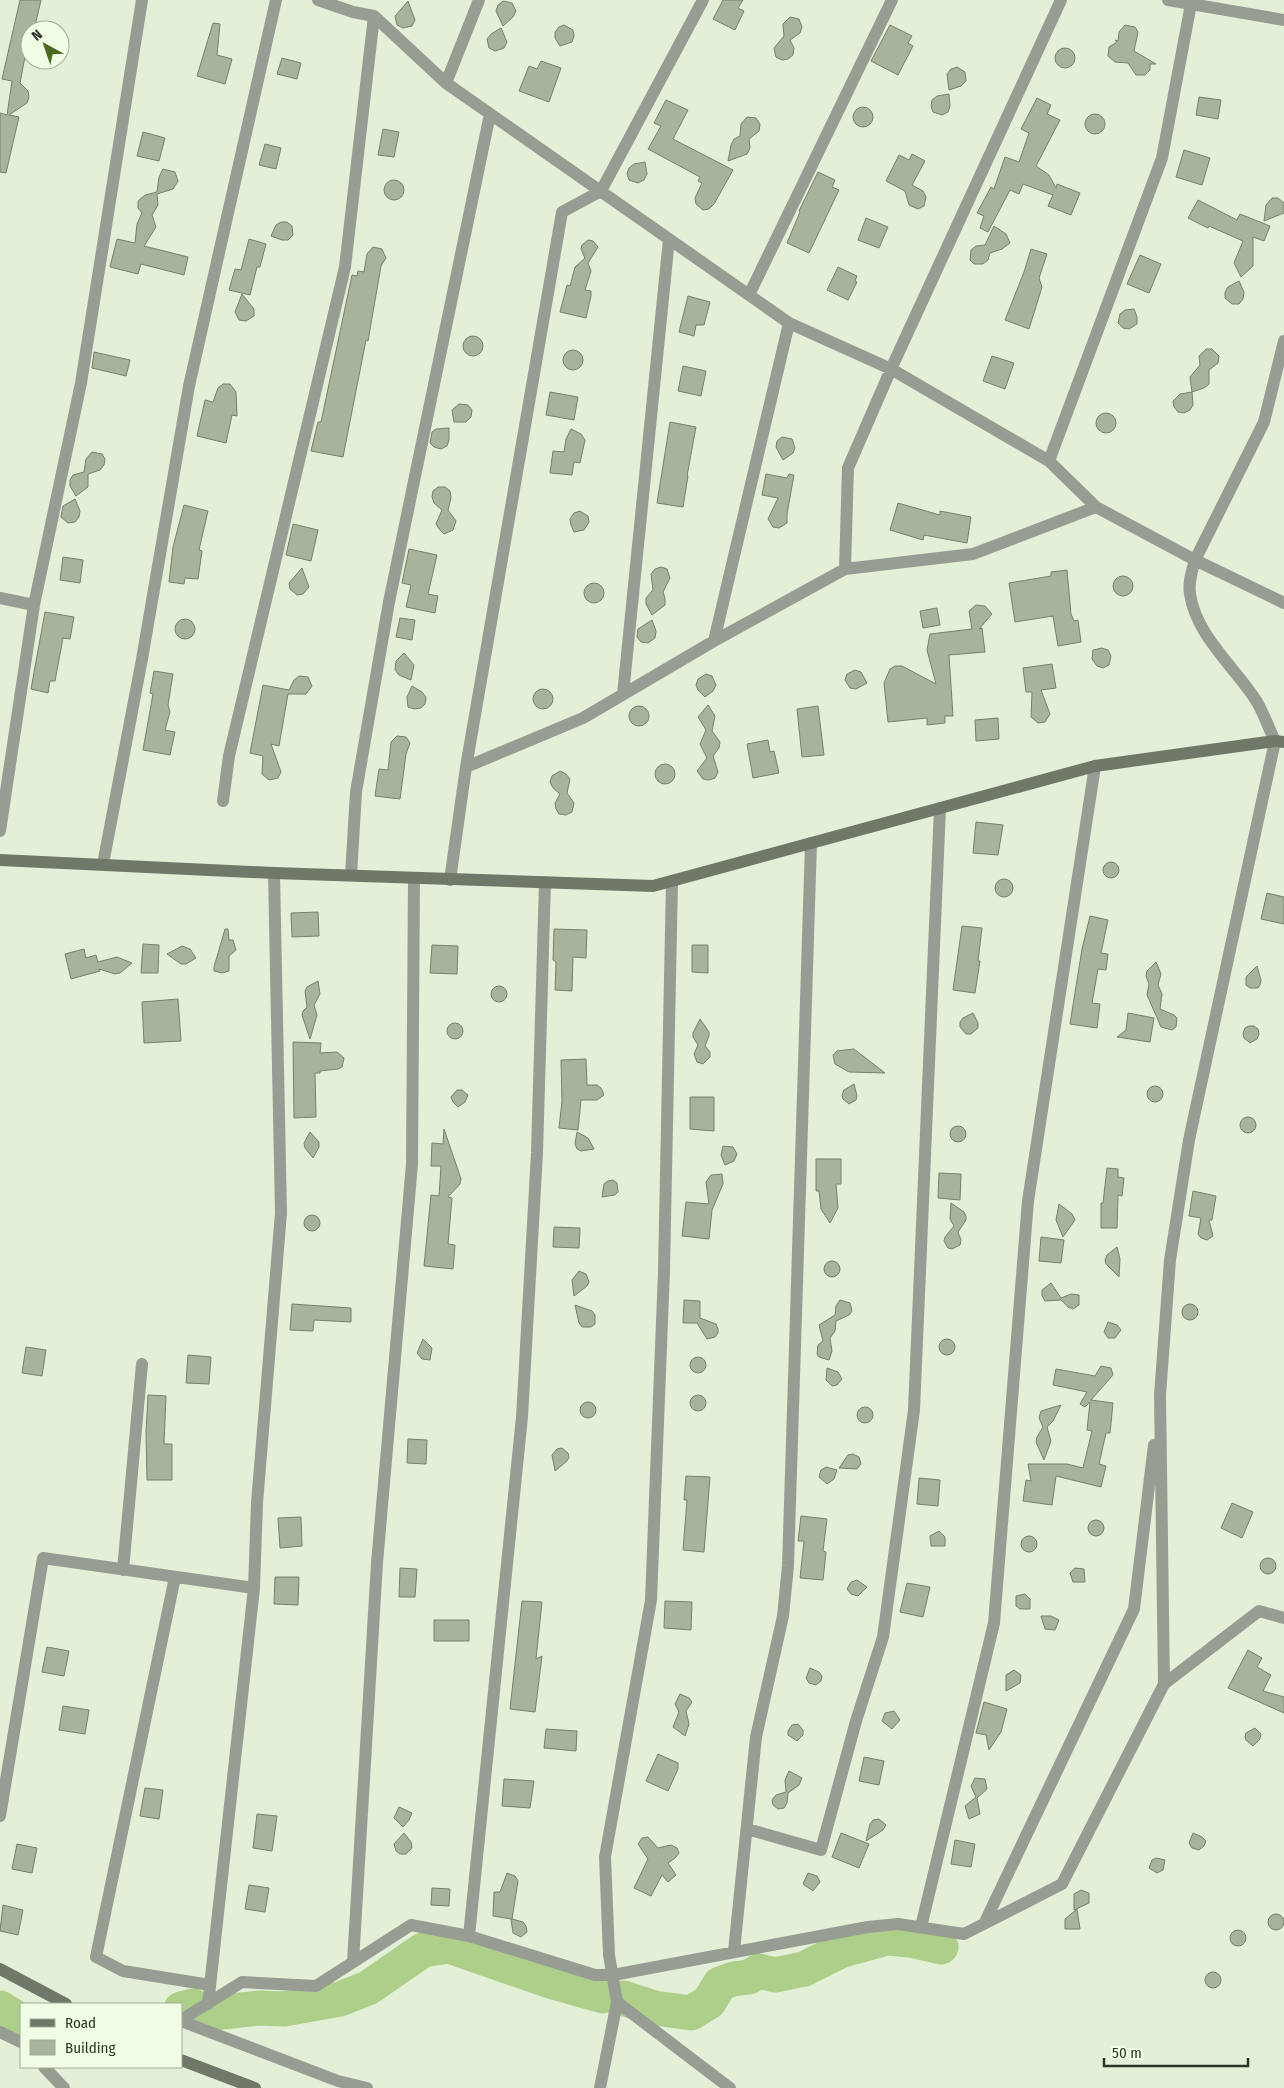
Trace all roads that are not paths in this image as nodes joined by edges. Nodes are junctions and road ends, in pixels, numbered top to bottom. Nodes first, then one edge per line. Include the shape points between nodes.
1 (142, 0) edge
2 (276, 0) edge
3 (318, 0) edge
4 (478, 0) edge
5 (703, 0) edge
6 (892, 0) edge
7 (1061, 0) edge
8 (1168, 0) edge
9 (1191, 4) junction
10 (374, 16) junction
11 (1284, 20) edge
12 (446, 83) junction
13 (490, 114) junction
14 (601, 191) junction
15 (669, 239) junction
16 (749, 295) junction
17 (789, 323) junction
18 (1284, 341) edge
19 (890, 369) junction
20 (1049, 461) junction
21 (1096, 507) junction
22 (1195, 560) junction
23 (846, 569) junction
24 (0, 598) edge
25 (1284, 603) edge
26 (34, 605) junction
27 (714, 641) junction
28 (623, 694) junction
29 (1279, 741) edge
30 (1095, 766) junction
31 (466, 767) junction
32 (222, 801) dead end
33 (940, 808) junction
34 (0, 831) edge
35 (811, 843) junction
36 (0, 860) edge
37 (103, 864) junction
38 (274, 873) junction
39 (351, 875) junction
40 (414, 878) junction
41 (450, 880) junction
42 (672, 881) junction
43 (545, 882) junction
44 (142, 1364) dead end
45 (1160, 1395) junction
46 (123, 1570) junction
47 (175, 1577) junction
48 (254, 1588) junction
49 (1284, 1618) edge
50 (1164, 1684) junction
51 (0, 1816) edge
52 (747, 1829) junction
53 (984, 1924) junction
54 (921, 1927) junction
55 (469, 1936) junction
56 (734, 1952) junction
57 (353, 1962) junction
58 (0, 1969) edge
59 (613, 1975) junction
60 (210, 1985) junction
61 (616, 2002) junction
62 (64, 2003) edge
63 (208, 2004) junction
64 (182, 2020) edge
65 (182, 2021) edge
66 (0, 2032) edge
67 (20, 2042) edge
68 (182, 2060) edge
69 (45, 2068) edge
70 (64, 2088) edge
71 (255, 2088) edge
72 (368, 2088) edge
73 (600, 2088) edge
74 (730, 2088) edge

1 - 26 street via 81,383
2 - 37 street via 189,386
3 - 10 street
4 - 12 street
5 - 14 street
6 - 16 street
7 - 19 street
8 - 9 street
9 - 11 street
9 - 20 street via 1162,158
10 - 12 street
10 - 32 street via 345,267 229,756
12 - 13 street
13 - 14 street
13 - 39 street via 389,602 356,792
14 - 15 street
14 - 31 street via 562,212
15 - 16 street
15 - 28 street
16 - 17 street
17 - 19 street
17 - 27 street
18 - 22 street via 1264,422
19 - 20 street
19 - 23 street via 848,468
20 - 21 street
21 - 22 street
21 - 23 street via 972,554
22 - 25 street
22 - 29 street via 1189,580 1194,609 1218,653 1257,703
23 - 27 street
24 - 26 street
26 - 34 street
27 - 28 street
28 - 31 street via 583,718
29 - 30 street
29 - 45 street via 1189,1140 1170,1260
30 - 33 street
30 - 54 street via 1028,1201 994,1622
31 - 41 street
33 - 35 street
33 - 52 street via 914,1410 883,1636 821,1850
35 - 42 street
35 - 52 street via 788,1566 782,1616 756,1737
36 - 37 street
37 - 38 street
38 - 39 street
38 - 48 street via 281,1213 257,1503
39 - 40 street
40 - 41 street
40 - 57 street via 412,1164 377,1563
41 - 43 street
42 - 43 street via 653,886
42 - 59 street via 664,1271 651,1600 605,1857 609,1955
43 - 55 street via 537,1154 522,1417
44 - 46 street
45 - 50 street
45 - 53 street via 1134,1609
46 - 47 street
46 - 51 street via 44,1558
47 - 48 street
47 - 60 street via 96,1957 123,1971
48 - 60 street
49 - 50 street via 1259,1612
50 - 53 street via 1062,1884
52 - 56 street
53 - 54 street via 964,1934
54 - 56 street via 898,1924 868,1927
55 - 57 street via 411,1925
55 - 59 street via 595,1975
56 - 59 street
57 - 63 street via 316,1986 242,1982
58 - 62 street
59 - 61 street
60 - 63 street
61 - 73 street
61 - 74 street
63 - 64 street
65 - 72 street via 338,2081
66 - 67 street
68 - 71 street
69 - 70 street

